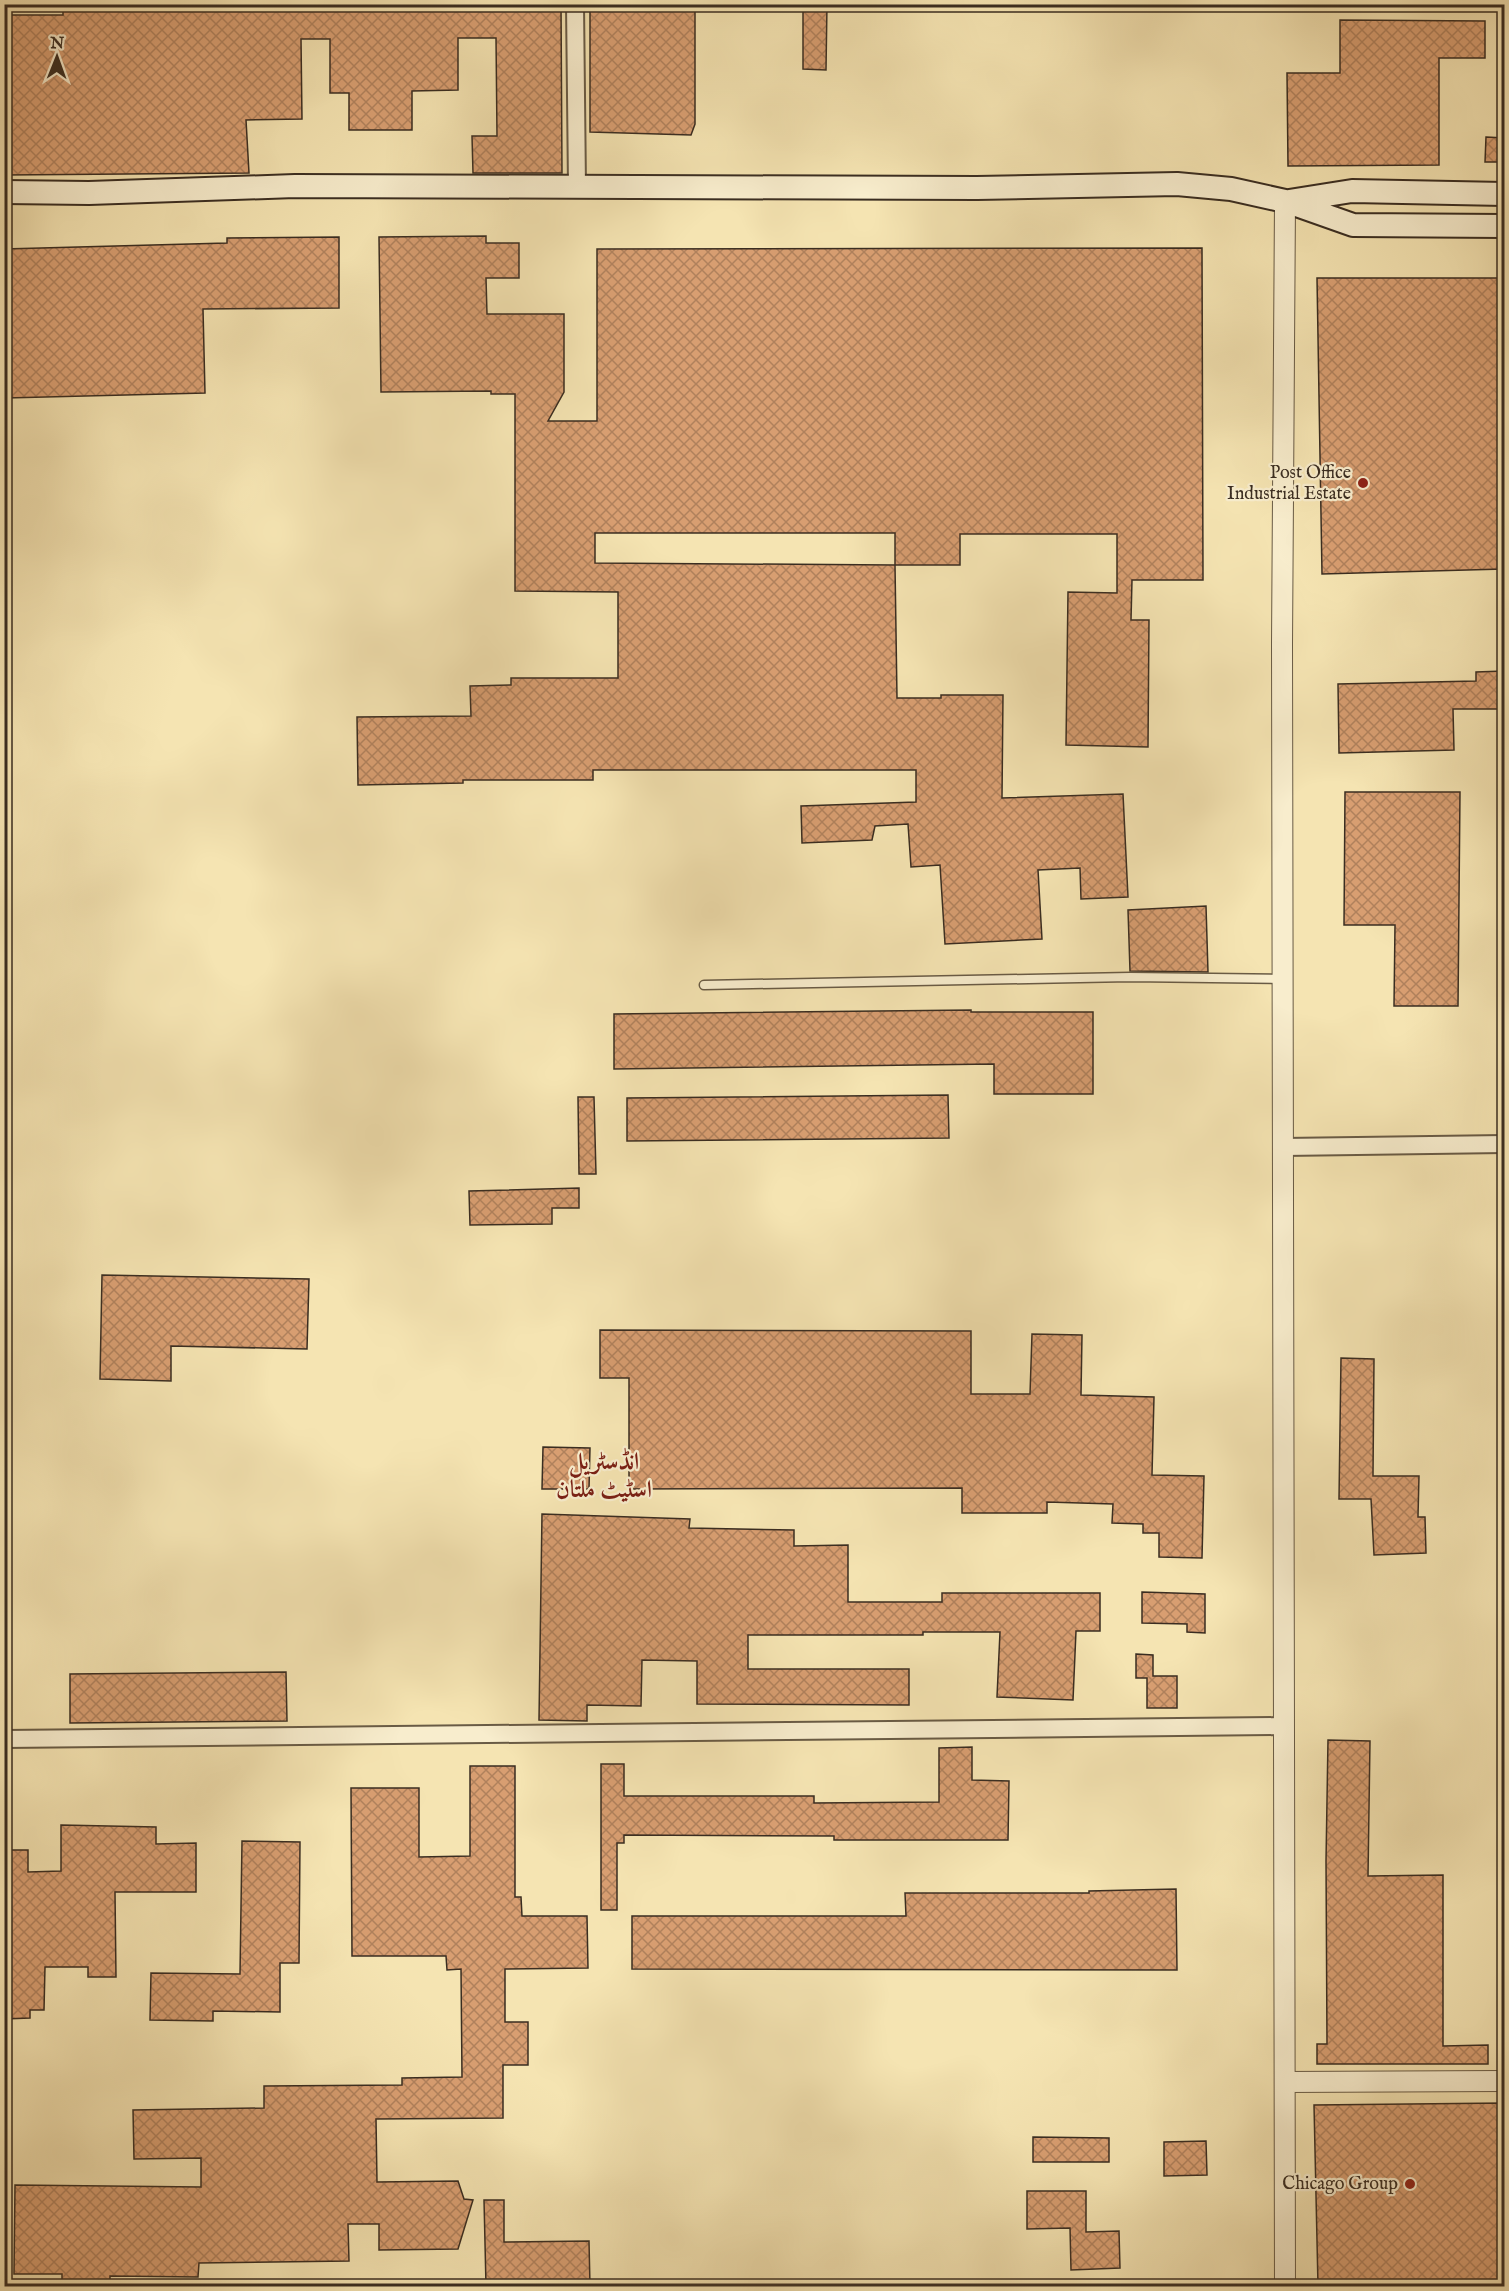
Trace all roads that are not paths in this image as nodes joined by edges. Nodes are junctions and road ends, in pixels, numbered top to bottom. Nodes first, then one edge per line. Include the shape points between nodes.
1 (575, 4) edge
2 (577, 187) junction
3 (4, 192) edge
4 (1504, 194) edge
5 (1285, 201) junction
6 (1504, 226) edge
7 (1283, 979) junction
8 (704, 985) dead end
9 (1504, 1144) edge
10 (1284, 1147) junction
11 (1284, 1726) junction
12 (4, 1739) edge
13 (1504, 2081) edge
14 (1285, 2082) junction
15 (1285, 2286) edge

1 - 2 street
2 - 3 main road via 295,186
2 - 5 main road via 978,188 1178,184 1231,189
4 - 5 main road via 1352,191
5 - 6 main road via 1353,225
5 - 7 street
7 - 8 lane via 1130,977
7 - 10 street
9 - 10 street
10 - 11 street
11 - 12 street
11 - 14 street
13 - 14 street
14 - 15 street

